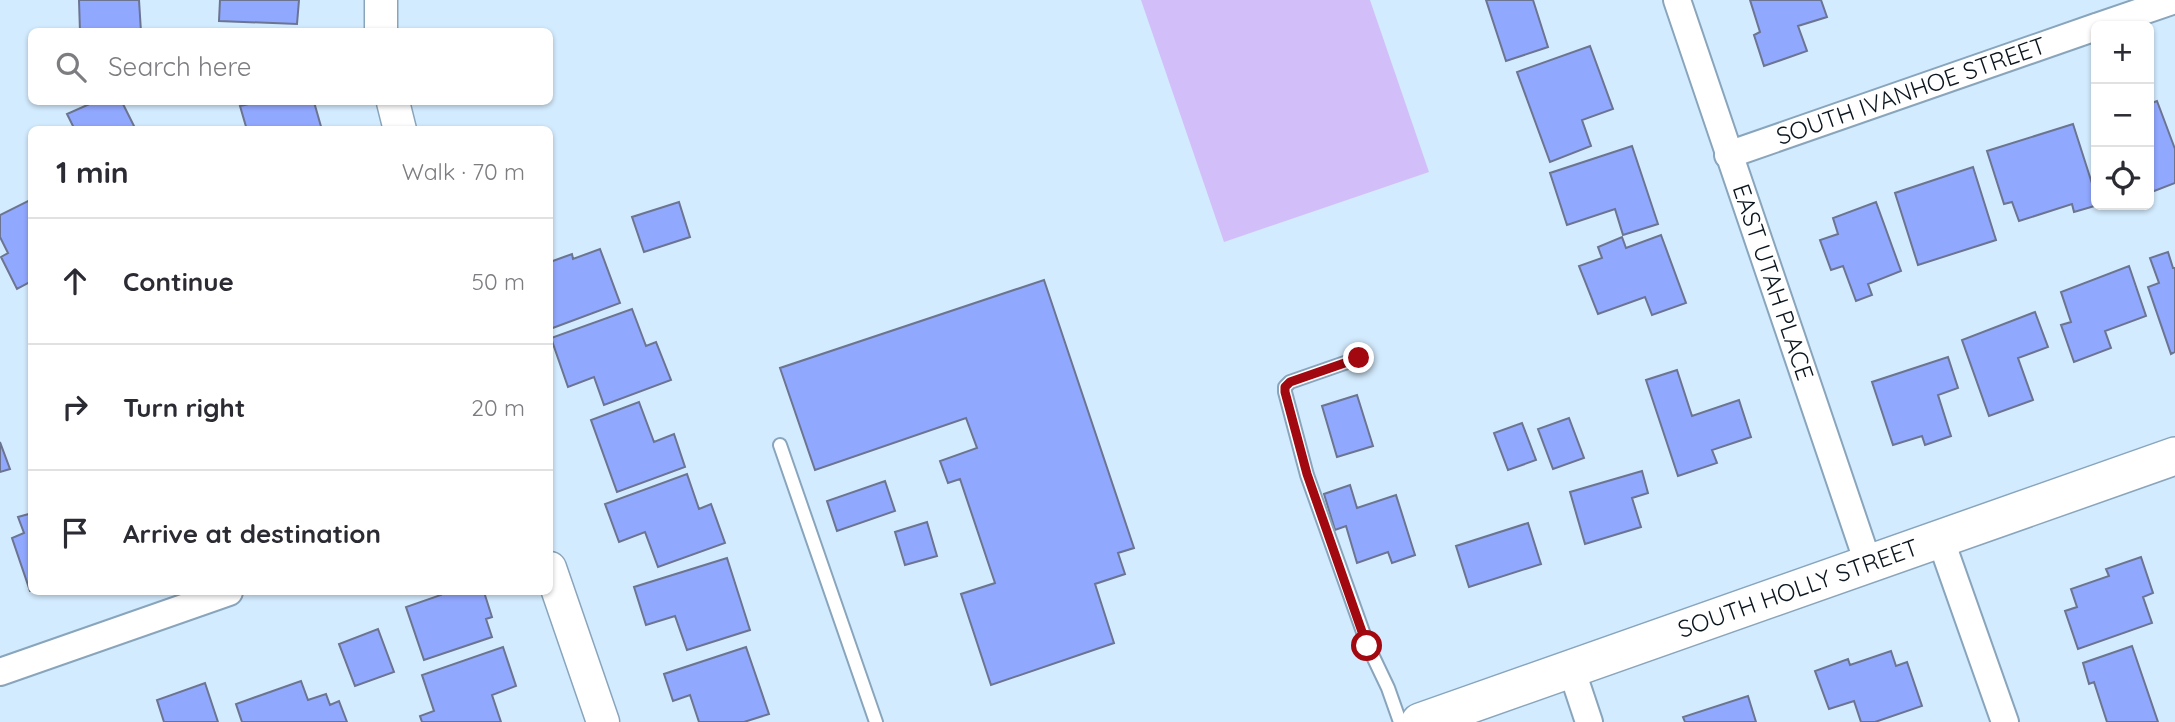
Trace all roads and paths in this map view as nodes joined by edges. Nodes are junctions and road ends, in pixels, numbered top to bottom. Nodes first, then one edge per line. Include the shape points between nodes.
1 (381, 0) edge
2 (1677, 0) edge
3 (2175, 0) edge
4 (2115, 21) edge
5 (381, 28) edge
6 (2091, 29) edge
7 (394, 105) edge
8 (399, 126) edge
9 (1728, 155) junction
10 (1359, 358) dead end
11 (780, 445) dead end
12 (2175, 456) edge
13 (1940, 538) junction
14 (1868, 563) junction
15 (553, 577) edge
16 (220, 595) edge
17 (1571, 668) junction
18 (0, 672) edge
19 (603, 722) edge
20 (876, 722) edge
21 (1399, 722) edge
22 (1420, 722) edge
23 (1589, 722) edge
24 (2005, 722) edge

1 - 5 street
2 - 9 street, EAST UTAH PLACE
3 - 4 street, SOUTH IVANHOE STREET
6 - 9 street, SOUTH IVANHOE STREET
7 - 8 street
9 - 14 street, EAST UTAH PLACE
10 - 21 lane via 1290,382 1285,392 1307,474 1367,646
11 - 20 lane
12 - 13 main road, SOUTH HOLLY STREET
13 - 14 main road, SOUTH HOLLY STREET
13 - 24 street
14 - 17 main road, SOUTH HOLLY STREET
15 - 19 street
16 - 18 street
17 - 22 main road, SOUTH HOLLY STREET
17 - 23 street

